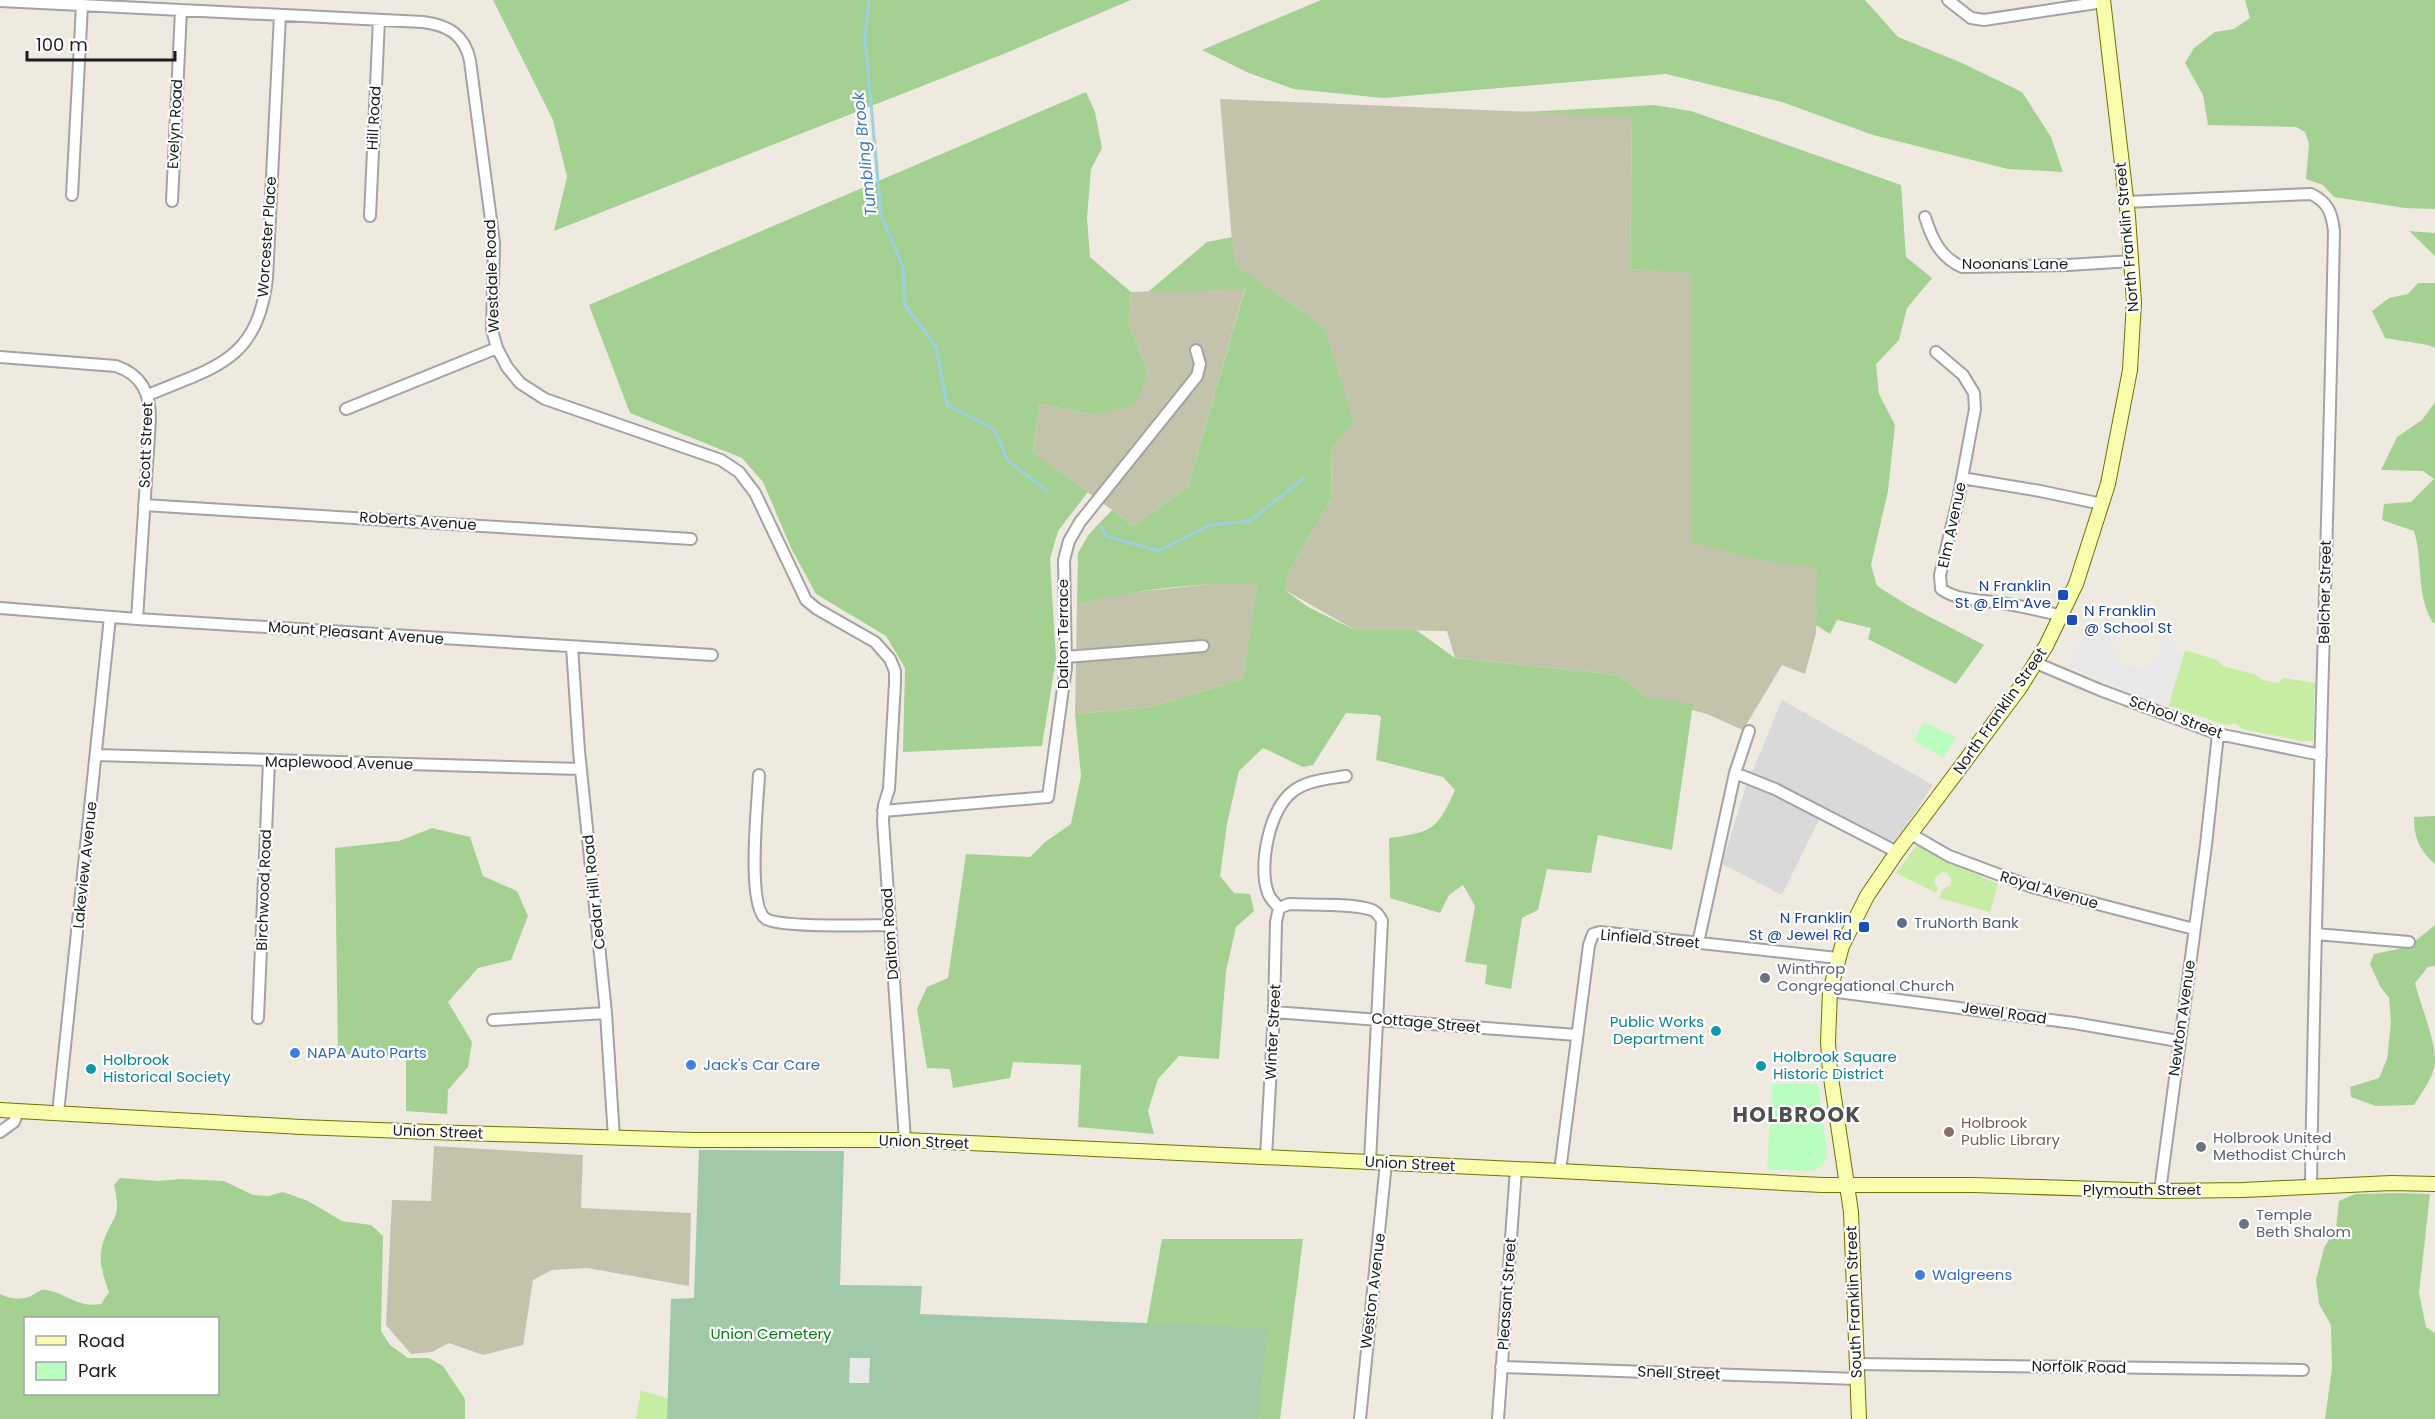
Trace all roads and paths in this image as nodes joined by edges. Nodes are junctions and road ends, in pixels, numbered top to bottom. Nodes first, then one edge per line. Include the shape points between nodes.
1 (1948, 0) edge
2 (0, 1) edge
3 (2103, 1) edge
4 (82, 5) junction
5 (181, 10) junction
6 (280, 15) junction
7 (379, 20) junction
8 (72, 195) dead end
9 (172, 201) dead end
10 (2126, 202) junction
11 (370, 216) dead end
12 (1925, 217) dead end
13 (2132, 261) junction
14 (497, 348) junction
15 (1196, 350) dead end
16 (1936, 352) dead end
17 (0, 357) edge
18 (148, 394) junction
19 (346, 409) dead end
20 (1962, 478) junction
21 (2102, 504) junction
22 (144, 505) junction
23 (691, 539) dead end
24 (0, 608) edge
25 (2062, 616) junction
26 (110, 617) junction
27 (137, 619) junction
28 (572, 646) junction
29 (1203, 646) dead end
30 (712, 655) dead end
31 (1066, 657) junction
32 (2036, 663) junction
33 (893, 728) joint
34 (1749, 731) dead end
35 (2218, 734) junction
36 (96, 755) junction
37 (2321, 755) junction
38 (269, 762) junction
39 (581, 769) junction
40 (1735, 773) junction
41 (759, 775) dead end
42 (1346, 776) dead end
43 (883, 811) junction
44 (1911, 834) junction
45 (1897, 852) junction
46 (1280, 908) junction
47 (890, 925) junction
48 (2194, 928) junction
49 (2316, 934) junction
50 (2409, 942) dead end
51 (1698, 943) junction
52 (1837, 958) junction
53 (1830, 991) junction
54 (1274, 1012) junction
55 (606, 1013) junction
56 (258, 1018) dead end
57 (1378, 1019) junction
58 (493, 1020) dead end
59 (1577, 1035) junction
60 (2178, 1041) junction
61 (0, 1110) edge
62 (18, 1111) junction
63 (57, 1113) junction
64 (0, 1132) edge
65 (614, 1137) junction
66 (905, 1140) junction
67 (1266, 1157) junction
68 (1370, 1162) junction
69 (1386, 1163) junction
70 (1516, 1169) junction
71 (1560, 1171) junction
72 (2435, 1184) edge
73 (1848, 1185) junction
74 (2311, 1186) junction
75 (2160, 1191) junction
76 (1856, 1364) junction
77 (1501, 1367) junction
78 (2303, 1370) dead end
79 (1857, 1379) junction
80 (1360, 1419) edge
81 (1498, 1419) edge
82 (1859, 1419) edge

1 - 3 street via 1971,18 1984,20
2 - 4 street, Westdale Road
3 - 10 main road, North Franklin Street
4 - 5 street, Westdale Road
4 - 8 street
5 - 6 street, Westdale Road
5 - 9 street, Evelyn Road
6 - 7 street, Westdale Road
6 - 18 street, Worcester Place via 267,278 260,316 251,335 229,359
7 - 11 street, Hill Road
7 - 14 street, Westdale Road via 444,26 458,35 467,51 494,243 490,314
10 - 13 main road, North Franklin Street
10 - 37 street, Belcher Street via 2312,194 2323,199 2333,219
12 - 13 street, Noonans Lane via 1933,240 1951,262 1962,267
13 - 21 main road, North Franklin Street via 2134,318 2130,370
14 - 19 street
14 - 33 street, Westdale Road via 513,375 537,395 713,456 739,472 760,501 806,600 888,654 895,677
15 - 31 street, Dalton Terrace via 1200,364 1197,376 1069,541 1063,568
16 - 20 street, Elm Avenue via 1963,375 1974,393 1975,410
17 - 18 street, Scott Street via 116,366 137,377
18 - 22 street, Scott Street
20 - 21 street
20 - 25 street, Elm Avenue via 1940,575 1941,589 1950,595
21 - 25 main road, North Franklin Street
22 - 23 street, Roberts Avenue
22 - 27 street, Scott Street
24 - 26 street, Mount Pleasant Avenue
25 - 32 main road, North Franklin Street
26 - 27 street, Mount Pleasant Avenue
26 - 36 street, Lakeview Avenue
27 - 28 street, Mount Pleasant Avenue
28 - 30 street, Mount Pleasant Avenue
28 - 39 street, Cedar Hill Road
29 - 31 street
31 - 43 street, Dalton Terrace via 1048,797
32 - 35 street, School Street
32 - 44 main road, North Franklin Street
33 - 43 street, Dalton Road via 890,789
34 - 40 street
35 - 37 street, School Street
35 - 48 street, Newton Avenue
36 - 38 street, Maplewood Avenue
36 - 63 street, Lakeview Avenue
37 - 49 street, Belcher Street
38 - 39 street, Maplewood Avenue
38 - 56 street, Birchwood Road
39 - 55 street, Cedar Hill Road
40 - 45 street
40 - 51 street
41 - 47 street via 755,857 756,900 761,914 768,920 790,923
42 - 46 street via 1302,786 1274,814 1266,881 1268,893
43 - 47 street, Dalton Road
44 - 45 main road, North Franklin Street
44 - 48 street, Royal Avenue via 1949,856 2032,887
45 - 52 main road, North Franklin Street via 1857,913
46 - 54 street, Winter Street via 1276,921
46 - 57 street via 1288,904 1350,907 1372,910 1380,916
47 - 66 street, Dalton Road
48 - 60 street, Newton Avenue
49 - 50 street
49 - 74 street, Belcher Street
51 - 52 street, Linfield Street
51 - 59 street, Linfield Street via 1593,934
52 - 53 main road, North Franklin Street
53 - 60 street, Jewel Road via 2074,1023
53 - 73 main road, North Franklin Street via 1830,1071
54 - 57 street, Cottage Street
54 - 67 street, Winter Street
55 - 58 street
55 - 65 street, Cedar Hill Road
57 - 59 street, Cottage Street
57 - 68 street
59 - 71 street, Linfield Street
60 - 75 street, Newton Avenue
61 - 62 main road, Union Street
62 - 63 main road, Union Street
62 - 64 street via 14,1122
63 - 65 main road, Union Street via 301,1127
65 - 66 main road, Union Street
66 - 67 main road, Union Street
67 - 68 main road, Union Street
68 - 69 main road, Union Street
69 - 70 main road, Union Street
69 - 80 street, Weston Avenue
70 - 71 main road, Union Street
70 - 77 street, Pleasant Street
71 - 73 main road, Union Street
72 - 74 main road, Plymouth Street
73 - 75 main road, Plymouth Street
73 - 76 main road, South Franklin Street
74 - 75 main road, Plymouth Street
76 - 78 street, Norfolk Road
76 - 79 main road, South Franklin Street
77 - 79 street, Snell Street
77 - 81 street, Pleasant Street
79 - 82 main road, South Franklin Street

